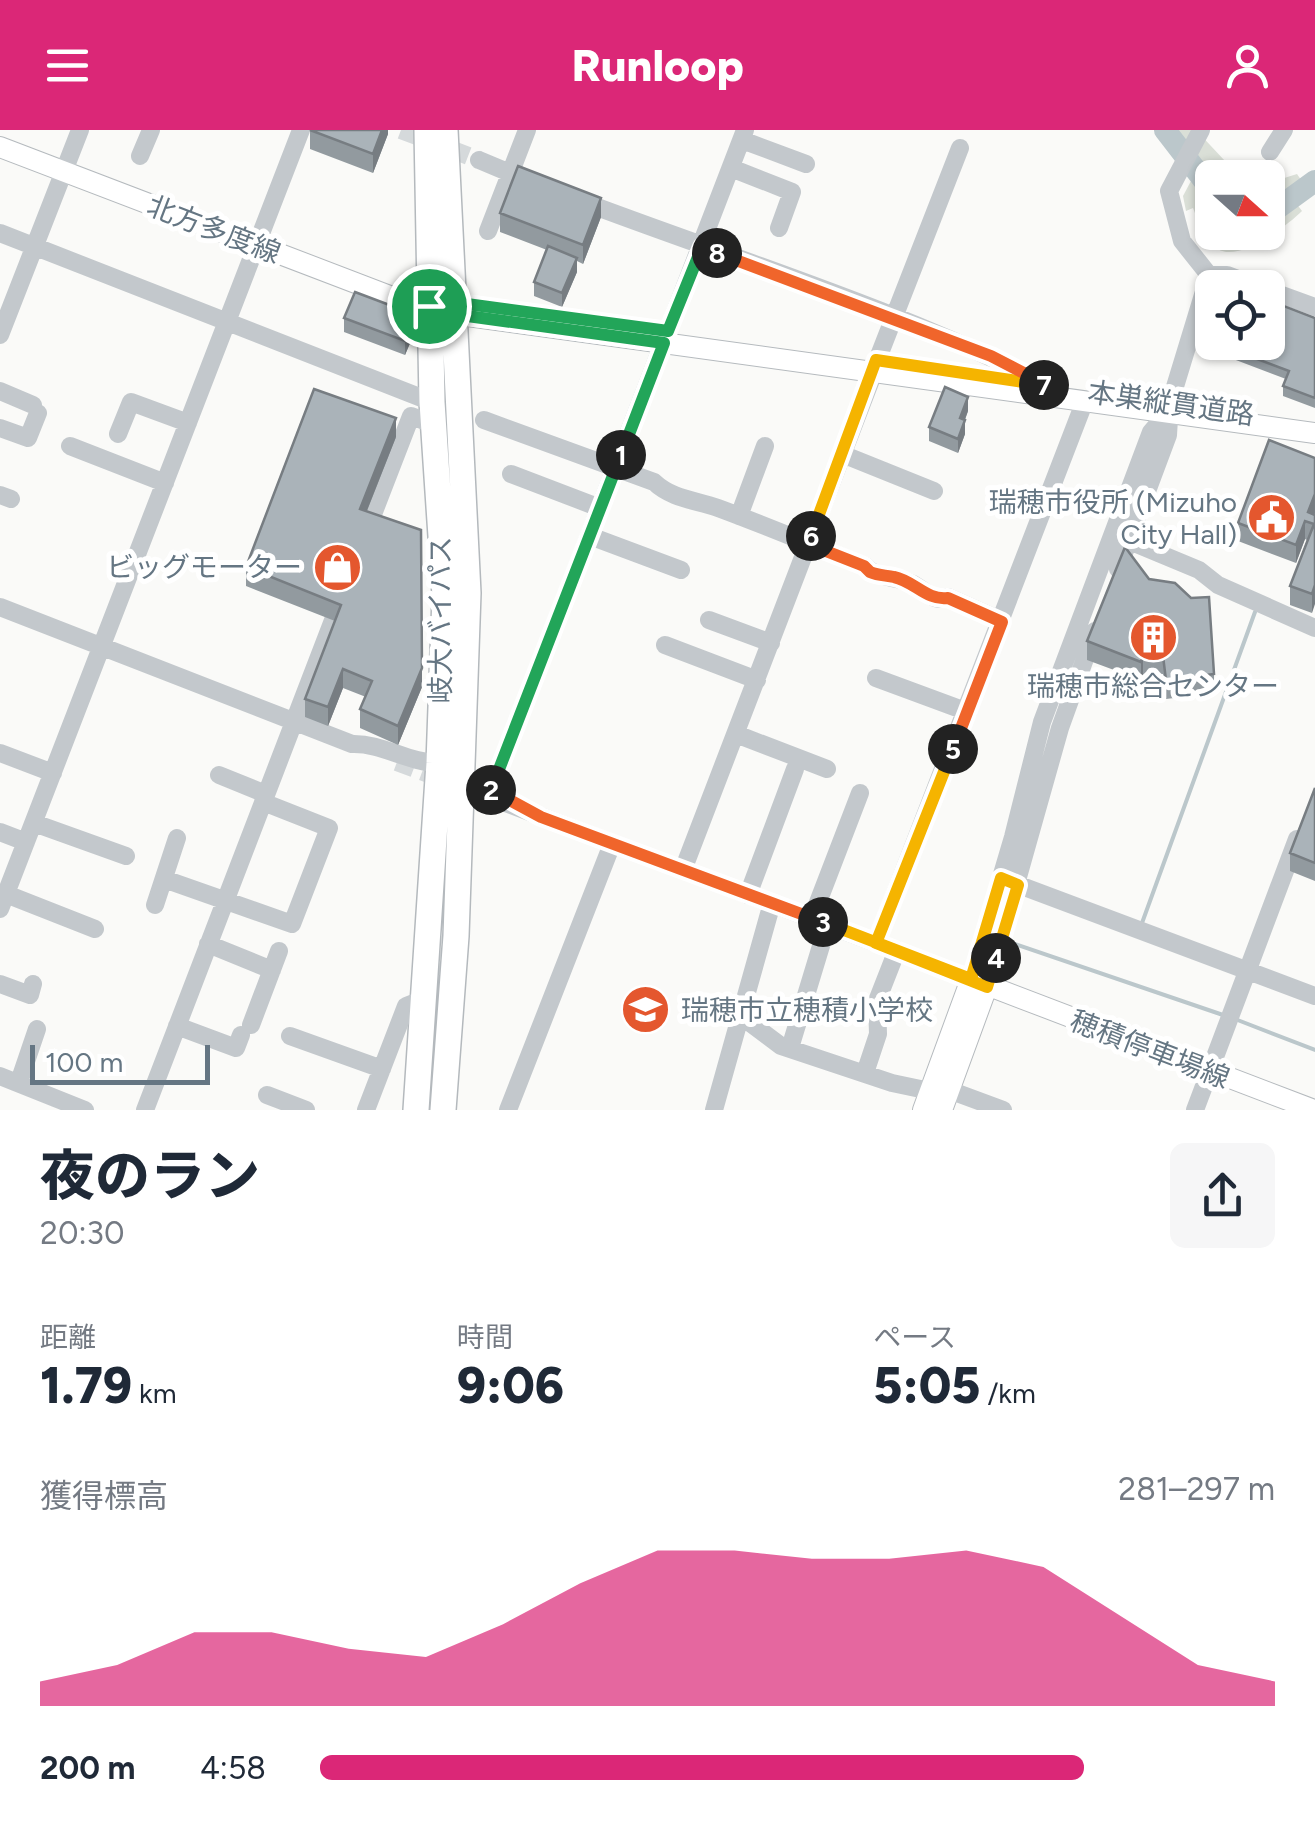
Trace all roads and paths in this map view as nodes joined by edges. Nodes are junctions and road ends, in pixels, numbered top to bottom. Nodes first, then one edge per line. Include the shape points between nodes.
1 (80, 130) edge
2 (302, 130) edge
3 (428, 130) edge
4 (445, 130) edge
5 (528, 130) edge
6 (1284, 130) edge
7 (148, 131) edge
8 (1200, 132) edge
9 (743, 135) edge
10 (0, 147) edge
11 (960, 148) dead end
12 (1270, 152) dead end
13 (140, 156) dead end
14 (478, 160) tunnel mouth
15 (806, 164) dead end
16 (731, 168) junction
17 (64, 172) junction
18 (510, 174) junction
19 (779, 228) dead end
20 (488, 231) dead end
21 (0, 233) edge
22 (34, 246) junction
23 (257, 246) junction
24 (702, 247) junction
25 (1206, 270) edge
26 (1285, 296) edge
27 (5, 306) edge
28 (445, 307) junction
29 (1315, 307) edge
30 (894, 318) junction
31 (1195, 321) edge
32 (228, 322) junction
33 (0, 335) edge
34 (666, 337) junction
35 (874, 368) junction
36 (1047, 385) junction
37 (0, 391) edge
38 (1084, 403) junction
39 (1169, 407) junction
40 (433, 413) junction
41 (484, 420) dead end
42 (188, 423) junction
43 (1315, 423) edge
44 (0, 428) edge
45 (1315, 433) edge
46 (118, 434) dead end
47 (70, 446) dead end
48 (765, 446) dead end
49 (842, 454) junction
50 (616, 468) junction
51 (511, 474) dead end
52 (164, 483) junction
53 (934, 491) dead end
54 (600, 508) junction
55 (739, 516) junction
56 (590, 536) junction
57 (1120, 537) junction
58 (808, 544) junction
59 (357, 556) edge
60 (681, 570) dead end
61 (343, 592) edge
62 (0, 607) edge
63 (708, 620) dead end
64 (1002, 622) junction
65 (1315, 628) edge
66 (771, 643) junction
67 (665, 645) dead end
68 (102, 646) junction
69 (876, 678) dead end
70 (757, 680) junction
71 (968, 712) junction
72 (294, 721) junction
73 (736, 734) junction
74 (352, 744) junction
75 (0, 753) edge
76 (397, 762) tunnel mouth
77 (439, 764) junction
78 (827, 769) dead end
79 (794, 770) dead end
80 (53, 773) junction
81 (219, 775) dead end
82 (461, 781) junction
83 (860, 793) dead end
84 (497, 797) junction
85 (265, 798) junction
86 (34, 823) junction
87 (1302, 828) edge
88 (0, 832) edge
89 (178, 838) dead end
90 (26, 842) junction
91 (612, 844) junction
92 (126, 856) dead end
93 (683, 870) junction
94 (164, 879) junction
95 (1010, 882) junction
96 (748, 894) junction
97 (225, 899) junction
98 (2, 901) edge
99 (772, 903) junction
100 (154, 905) dead end
101 (812, 918) junction
102 (831, 926) junction
103 (95, 929) dead end
104 (876, 943) junction
105 (208, 944) junction
106 (279, 950) dead end
107 (896, 950) junction
108 (272, 970) junction
109 (1248, 971) junction
110 (979, 983) junction
111 (0, 984) edge
112 (33, 984) dead end
113 (1315, 996) edge
114 (426, 998) junction
115 (741, 1016) junction
116 (177, 1026) junction
117 (37, 1029) dead end
118 (290, 1036) dead end
119 (790, 1048) junction
120 (382, 1069) junction
121 (1209, 1072) junction
122 (864, 1073) junction
123 (6, 1083) edge
124 (267, 1095) dead end
125 (934, 1097) edge
126 (718, 1109) edge
127 (86, 1110) edge
128 (145, 1110) edge
129 (306, 1110) edge
130 (366, 1110) edge
131 (416, 1110) edge
132 (443, 1110) edge
133 (508, 1110) edge
134 (942, 1110) edge
135 (1003, 1110) edge
136 (1194, 1110) edge
137 (1314, 1110) edge

1 - 17 street
2 - 23 street
3 - 28 highway, 岐大バイパス
4 - 28 highway, 岐大バイパス
5 - 18 street
6 - 12 street
7 - 13 street
8 - 25 street via 1169,190 1182,241
9 - 15 street
9 - 16 street
10 - 17 main road, 北方多度線
11 - 30 street
14 - 18 street
16 - 19 street via 792,192
16 - 24 street
17 - 22 street
17 - 23 main road, 北方多度線
18 - 20 street
18 - 24 street
21 - 22 street
22 - 27 street
22 - 32 street
23 - 28 main road, 北方多度線 via 395,298
23 - 32 street
24 - 30 street
24 - 34 street
26 - 29 street
27 - 33 street
28 - 34 main road, 本巣縦貫道路
28 - 40 highway, 岐大バイパス
28 - 82 highway, 岐大バイパス via 468,592
30 - 35 street
30 - 36 street
31 - 39 street
32 - 40 street
32 - 42 street
34 - 35 main road, 本巣縦貫道路
34 - 50 street
35 - 36 main road, 本巣縦貫道路
35 - 38 main road, 本巣縦貫道路
35 - 49 street
36 - 39 main road, 本巣縦貫道路
37 - 44 street via 35,409 28,438
38 - 39 main road, 本巣縦貫道路
38 - 64 street
39 - 43 main road, 本巣縦貫道路
39 - 45 main road, 本巣縦貫道路
39 - 57 street via 1168,435
40 - 59 street via 411,416
40 - 77 highway, 岐大バイパス via 445,596
41 - 50 street
42 - 46 street via 131,402
42 - 52 street
47 - 52 street
48 - 55 street
49 - 53 street
49 - 58 street
50 - 54 street
50 - 55 street
51 - 54 street
52 - 68 street
54 - 56 street
55 - 58 street
56 - 60 street
56 - 84 street
57 - 65 street
57 - 95 street
58 - 64 street
58 - 66 street
61 - 72 street
62 - 68 street
63 - 66 street
64 - 71 street
66 - 70 street
67 - 70 street
68 - 72 street
68 - 80 street
69 - 71 street
70 - 73 street
71 - 104 street
72 - 74 street
72 - 85 street
73 - 78 street
73 - 93 street
74 - 76 street
74 - 77 street via 370,743
75 - 80 street
77 - 114 highway, 岐大バイパス
79 - 96 street
80 - 86 street
81 - 85 street
82 - 84 street
82 - 132 highway, 岐大バイパス
83 - 101 street
84 - 91 street
85 - 97 street
85 - 97 street via 329,828 292,924
86 - 90 street
86 - 92 street
87 - 109 street
88 - 90 street
89 - 94 street
90 - 98 street
91 - 93 street
91 - 133 street
93 - 96 street
94 - 97 street
94 - 100 street
95 - 109 street
95 - 110 street
96 - 99 street
97 - 105 street
98 - 103 street
99 - 101 street
99 - 115 street
101 - 102 street
102 - 104 street
102 - 119 street
104 - 107 street
105 - 108 street
105 - 116 street
106 - 108 street
107 - 110 street
107 - 122 street via 877,1001 878,1034
108 - 116 street via 236,1048
109 - 113 street
109 - 121 street
110 - 121 main road, 穂積停車場線
110 - 125 main road
111 - 112 street via 30,995
114 - 120 street via 406,1006
114 - 131 highway, 岐大バイパス
115 - 119 street
115 - 126 street
116 - 128 street
117 - 123 street
118 - 120 street
119 - 122 street
120 - 130 street
121 - 136 street
121 - 137 main road, 穂積停車場線
122 - 125 street
123 - 127 street
124 - 129 street
125 - 134 main road
125 - 135 street

